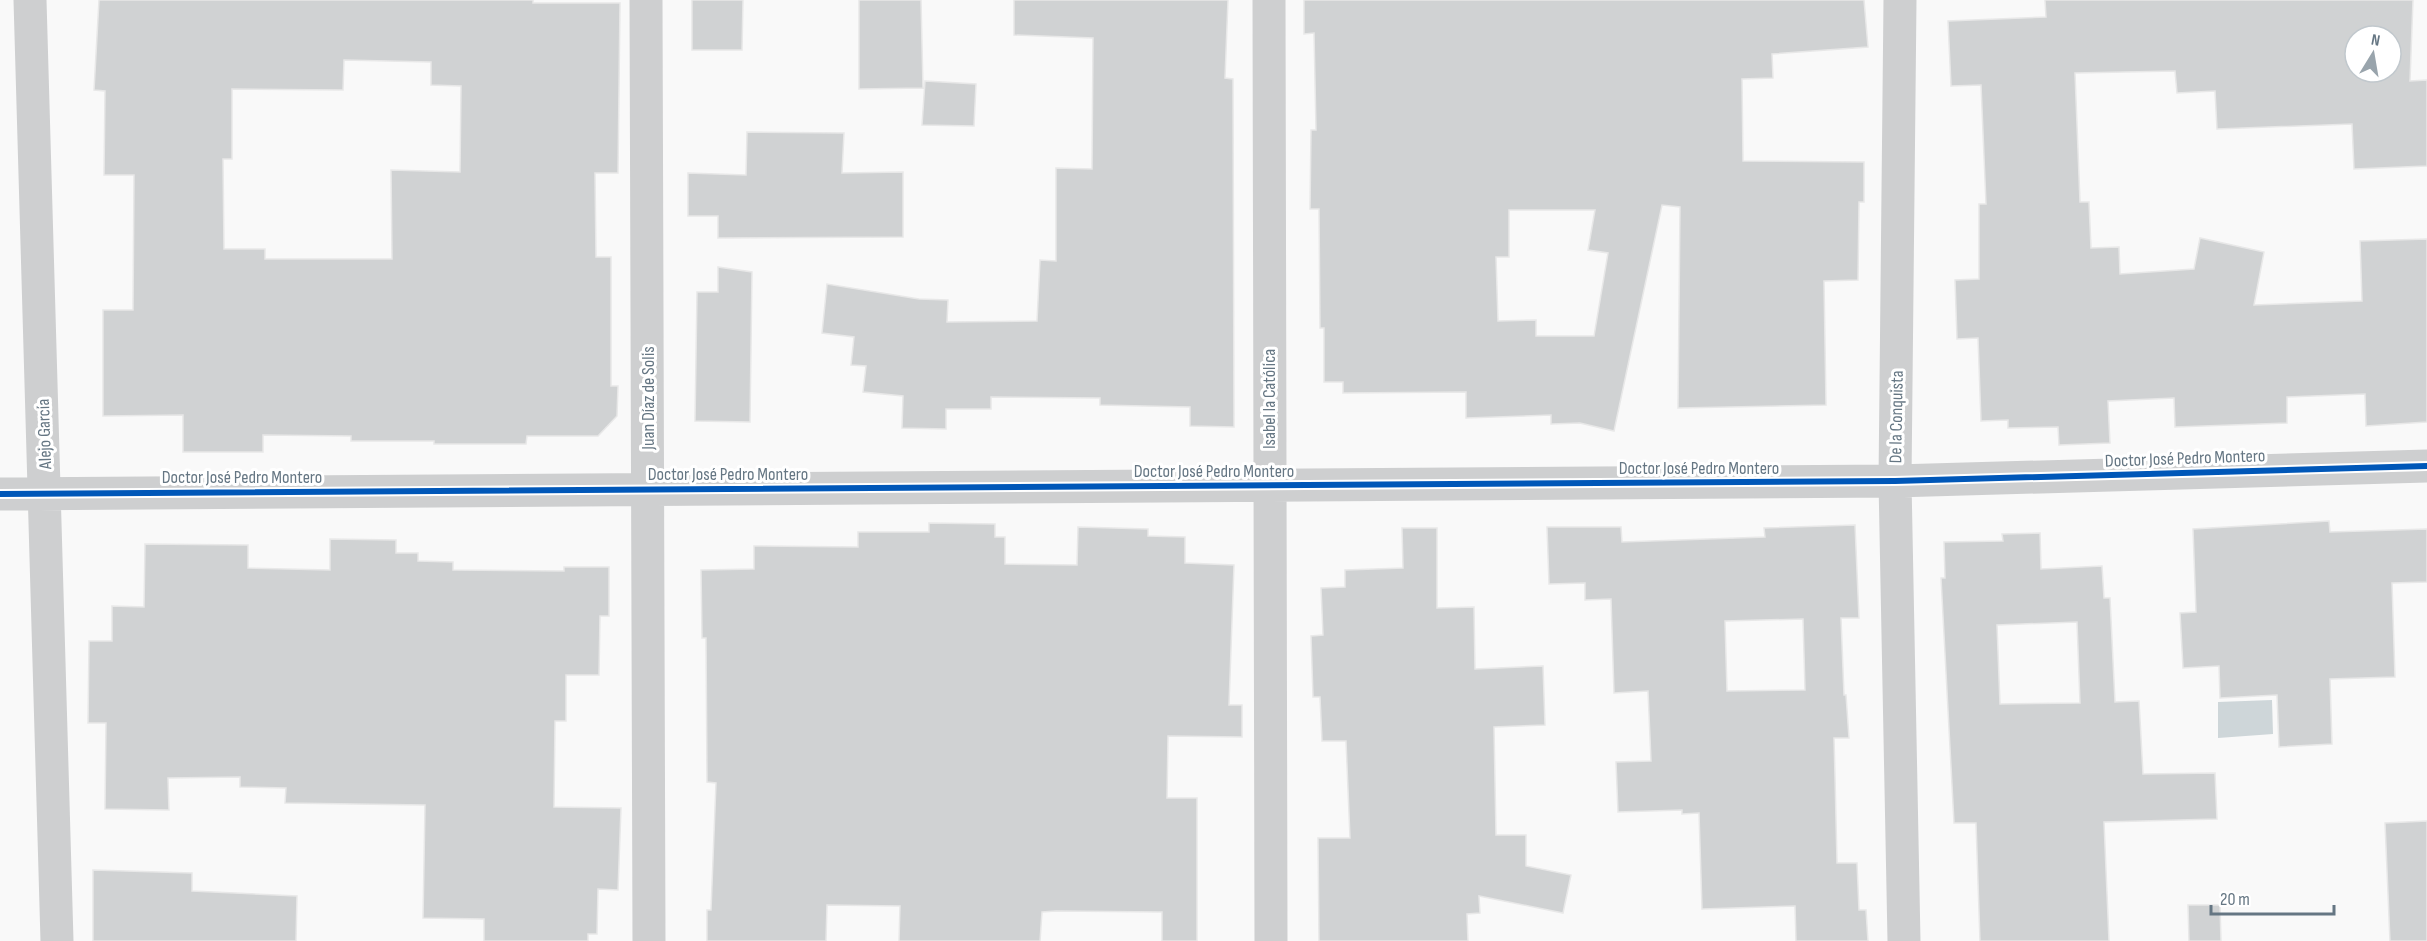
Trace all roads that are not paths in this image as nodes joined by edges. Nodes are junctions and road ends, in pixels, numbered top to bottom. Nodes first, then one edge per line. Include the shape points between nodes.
1 (30, 0) edge
2 (646, 0) edge
3 (1269, 0) edge
4 (1900, 0) edge
5 (2427, 466) edge
6 (1895, 481) junction
7 (1269, 486) junction
8 (649, 490) junction
9 (0, 494) edge
10 (46, 494) junction
11 (57, 941) edge
12 (649, 941) edge
13 (1271, 941) edge
14 (1904, 941) edge

1 - 10 street, Alejo García
2 - 8 street, Juan Díaz de Solis
3 - 7 street, Isabel la Católica
4 - 6 street, De la Conquista
5 - 6 street, Doctor José Pedro Montero
6 - 7 street, Doctor José Pedro Montero
6 - 14 street, De la Conquista
7 - 8 street, Doctor José Pedro Montero
7 - 13 street, Isabel la Católica
8 - 10 street, Doctor José Pedro Montero
8 - 12 street, Juan Díaz de Solis
9 - 10 street, Doctor José Pedro Montero
10 - 11 street, Alejo García

